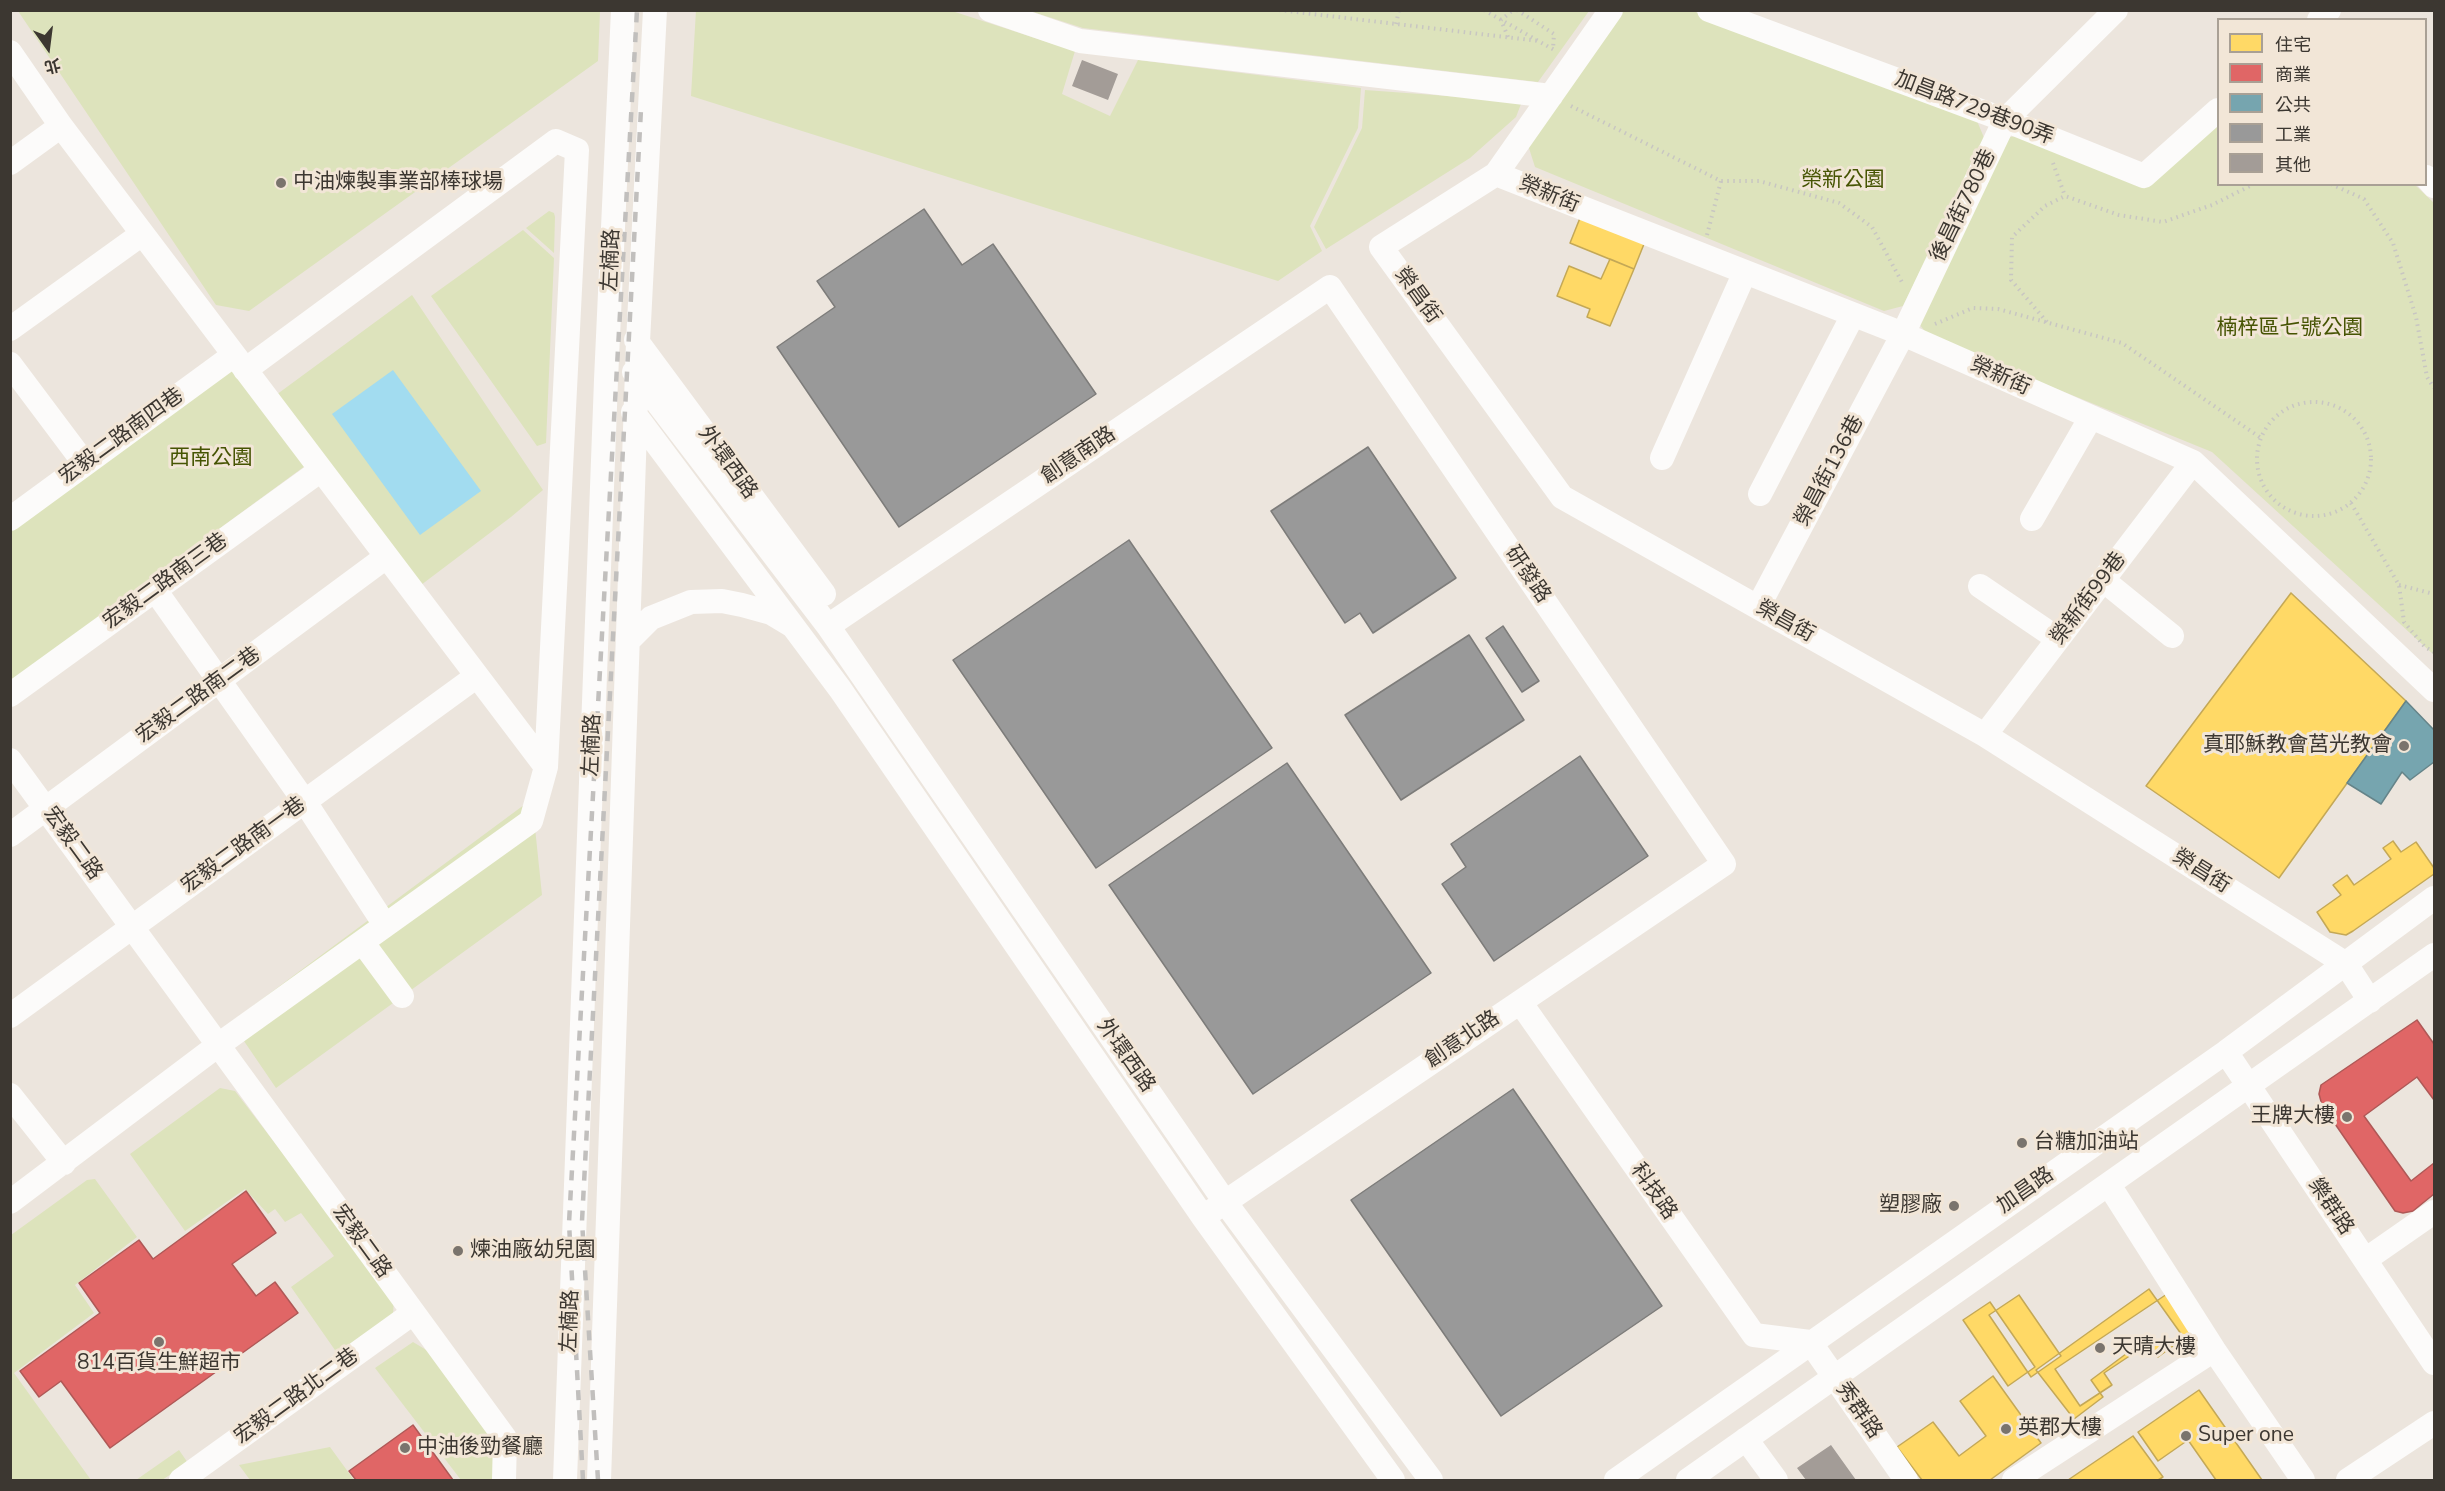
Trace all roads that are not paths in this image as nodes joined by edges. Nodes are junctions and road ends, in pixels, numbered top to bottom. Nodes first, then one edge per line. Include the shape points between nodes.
1 (623, 10) edge
2 (655, 10) edge
3 (990, 10) edge
4 (1611, 10) edge
5 (1709, 10) edge
6 (2116, 10) edge
7 (10, 52) edge
8 (1551, 96) junction
9 (2217, 111) edge
10 (2006, 120) junction
11 (61, 126) junction
12 (10, 163) edge
13 (1496, 174) junction
14 (142, 234) junction
15 (1745, 272) junction
16 (1330, 286) joint
17 (610, 305) junction
18 (1853, 315) junction
19 (10, 329) edge
20 (1903, 334) junction
21 (608, 338) junction
22 (638, 342) junction
23 (240, 363) junction
24 (10, 364) edge
25 (638, 377) junction
26 (606, 380) junction
27 (636, 416) junction
28 (2091, 417) junction
29 (1662, 458) dead end
30 (2193, 462) junction
31 (85, 464) junction
32 (321, 470) junction
33 (1760, 494) dead end
34 (10, 519) edge
35 (2032, 519) dead end
36 (386, 557) junction
37 (2103, 580) junction
38 (1980, 586) dead end
39 (155, 590) junction
40 (1758, 607) junction
41 (828, 626) junction
42 (797, 629) junction
43 (2172, 636) dead end
44 (2058, 639) junction
45 (628, 641) junction
46 (477, 676) junction
47 (219, 681) junction
48 (2434, 690) edge
49 (10, 695) edge
50 (1985, 735) junction
51 (10, 760) edge
52 (546, 767) junction
53 (305, 802) junction
54 (46, 809) junction
55 (10, 835) edge
56 (1724, 864) joint
57 (2434, 898) edge
58 (385, 925) junction
59 (132, 927) junction
60 (363, 943) junction
61 (2434, 955) edge
62 (2346, 964) junction
63 (402, 996) dead end
64 (2370, 1000) junction
65 (1520, 1002) junction
66 (10, 1016) edge
67 (217, 1046) junction
68 (2226, 1052) junction
69 (2249, 1086) junction
70 (10, 1095) edge
71 (64, 1163) junction
72 (2109, 1185) junction
73 (10, 1202) edge
74 (1225, 1202) junction
75 (2434, 1212) edge
76 (1203, 1217) junction
77 (2365, 1260) junction
78 (413, 1313) junction
79 (1810, 1342) junction
80 (2214, 1350) junction
81 (2434, 1363) edge
82 (1835, 1377) junction
83 (2434, 1423) edge
84 (1746, 1439) junction
85 (181, 1480) edge
86 (504, 1480) edge
87 (565, 1480) edge
88 (599, 1480) edge
89 (1393, 1480) edge
90 (1431, 1480) edge
91 (1616, 1480) edge
92 (1688, 1480) edge
93 (1776, 1480) edge
94 (1906, 1480) edge
95 (2014, 1480) edge
96 (2303, 1480) edge
97 (2348, 1480) edge

1 - 17 street, 左楠路
2 - 22 street, 左楠路
3 - 8 street via 1080,41
4 - 8 street
5 - 10 street, 加昌路729巷90弄
6 - 10 street, 後昌街780巷
7 - 11 street
8 - 13 street
9 - 10 street, 加昌路729巷90弄 via 2145,176
10 - 20 street, 後昌街780巷
11 - 12 street
11 - 14 street
13 - 15 street, 榮新街
13 - 40 street, 榮昌街 via 1381,247 1562,497
14 - 19 street
14 - 23 street
15 - 18 street, 榮新街
15 - 29 street
16 - 41 street, 創意南路
16 - 56 street, 研發路
17 - 21 street, 左楠路
17 - 22 street, 外環西路
18 - 20 street, 榮新街
18 - 33 street
20 - 28 street, 榮新街
20 - 40 street, 榮昌街136巷
21 - 25 street, 外環西路
21 - 26 street, 左楠路
22 - 25 street, 左楠路
22 - 41 street, 外環西路 via 825,595
23 - 31 street, 宏毅二路南四巷
23 - 32 street
23 - 52 street, 宏毅二路南四巷 via 556,141 578,150
24 - 31 street
25 - 27 street, 左楠路
25 - 41 street, 外環西路
26 - 27 street, 外環西路
26 - 87 street, 左楠路
27 - 42 street, 外環西路
27 - 45 street, 左楠路
28 - 30 street, 榮新街
28 - 35 street
30 - 37 street, 榮新街99巷
30 - 48 street, 榮新街
31 - 34 street, 宏毅二路南四巷
32 - 36 street
32 - 39 street, 宏毅二路南三巷
36 - 46 street
36 - 47 street, 宏毅二路南二巷
37 - 43 street
37 - 44 street, 榮新街99巷
38 - 44 street
39 - 47 street
39 - 49 street, 宏毅二路南三巷
40 - 50 street, 榮昌街
41 - 74 street, 外環西路
42 - 45 street, 外環西路 via 771,613 742,605 691,602 651,618
42 - 76 street, 外環西路
44 - 50 street, 榮新街99巷
45 - 88 street, 左楠路
46 - 52 street
46 - 53 street, 宏毅二路南一巷
47 - 53 street
47 - 54 street, 宏毅二路南二巷
50 - 62 street, 榮昌街
51 - 54 street, 宏毅二路
52 - 58 street via 531,821
53 - 58 street
53 - 59 street, 宏毅二路南一巷
54 - 55 street, 宏毅二路南二巷
54 - 59 street, 宏毅二路
56 - 65 street, 創意北路
57 - 62 street, 加昌路
58 - 60 street
59 - 66 street, 宏毅二路南一巷
59 - 67 street, 宏毅二路
60 - 63 street
60 - 67 street
61 - 64 street, 加昌路
62 - 64 street, 榮昌街
62 - 68 street, 加昌路
64 - 69 street, 加昌路
65 - 74 street, 創意北路
65 - 79 street, 科技路 via 1754,1335
67 - 71 street
67 - 78 street, 宏毅二路
68 - 69 street, 樂群路
68 - 79 street, 加昌路
69 - 72 street, 加昌路
69 - 77 street, 樂群路
70 - 71 street
71 - 73 street
72 - 80 street
72 - 82 street, 加昌路
74 - 76 street, 創意北路
74 - 90 street, 外環西路
75 - 77 street
76 - 89 street, 外環西路
77 - 81 street, 樂群路
78 - 85 street, 宏毅二路北二巷
78 - 86 street, 宏毅二路 via 505,1438
79 - 82 street, 秀群路
79 - 91 street, 加昌路
80 - 95 street
80 - 96 street
82 - 84 street, 加昌路
82 - 94 street, 秀群路
83 - 97 street
84 - 92 street, 加昌路
84 - 93 street

